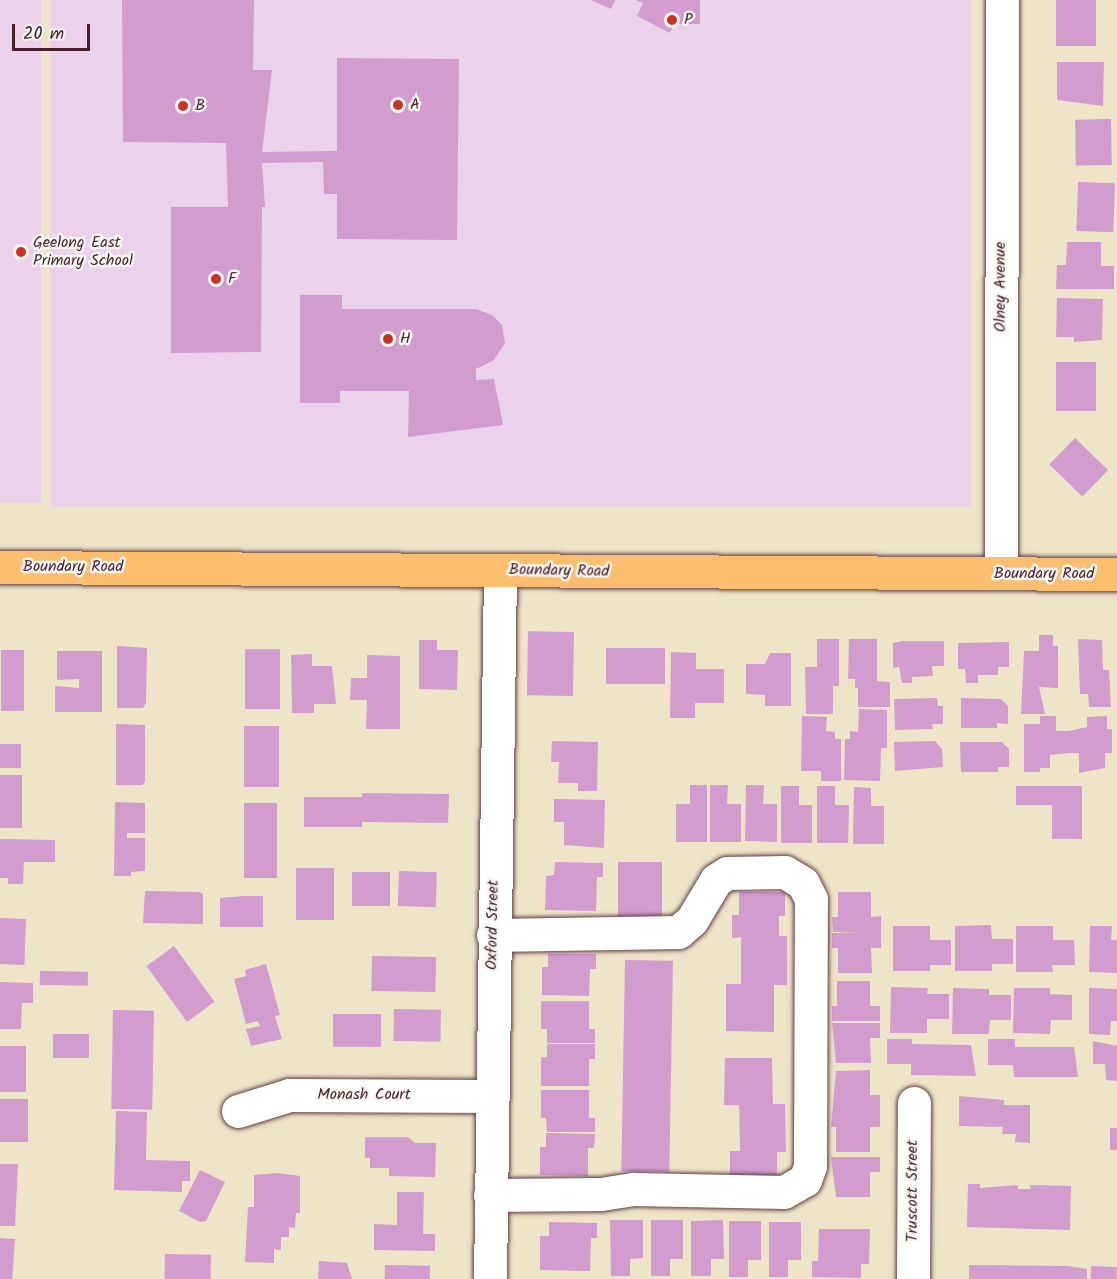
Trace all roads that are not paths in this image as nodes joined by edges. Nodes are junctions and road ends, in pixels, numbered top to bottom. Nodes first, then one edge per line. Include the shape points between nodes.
1 (1002, 0) edge
2 (0, 567) edge
3 (500, 570) junction
4 (1001, 573) junction
5 (1117, 574) edge
6 (493, 935) junction
7 (491, 1096) junction
8 (914, 1103) dead end
9 (238, 1111) dead end
10 (490, 1195) junction
11 (490, 1279) edge
12 (913, 1279) edge

1 - 4 street, Olney Avenue
2 - 3 main road, Boundary Road
3 - 4 main road, Boundary Road
3 - 6 street, Oxford Street
4 - 5 main road, Boundary Road
6 - 7 street, Oxford Street
6 - 10 street via 678,932 692,920 716,880 727,873 784,872 803,884 811,900 810,1166 805,1180 784,1192 634,1189 601,1194
7 - 9 street, Monash Court via 289,1095
7 - 10 street, Oxford Street
8 - 12 street, Truscott Street
10 - 11 street, Oxford Street

